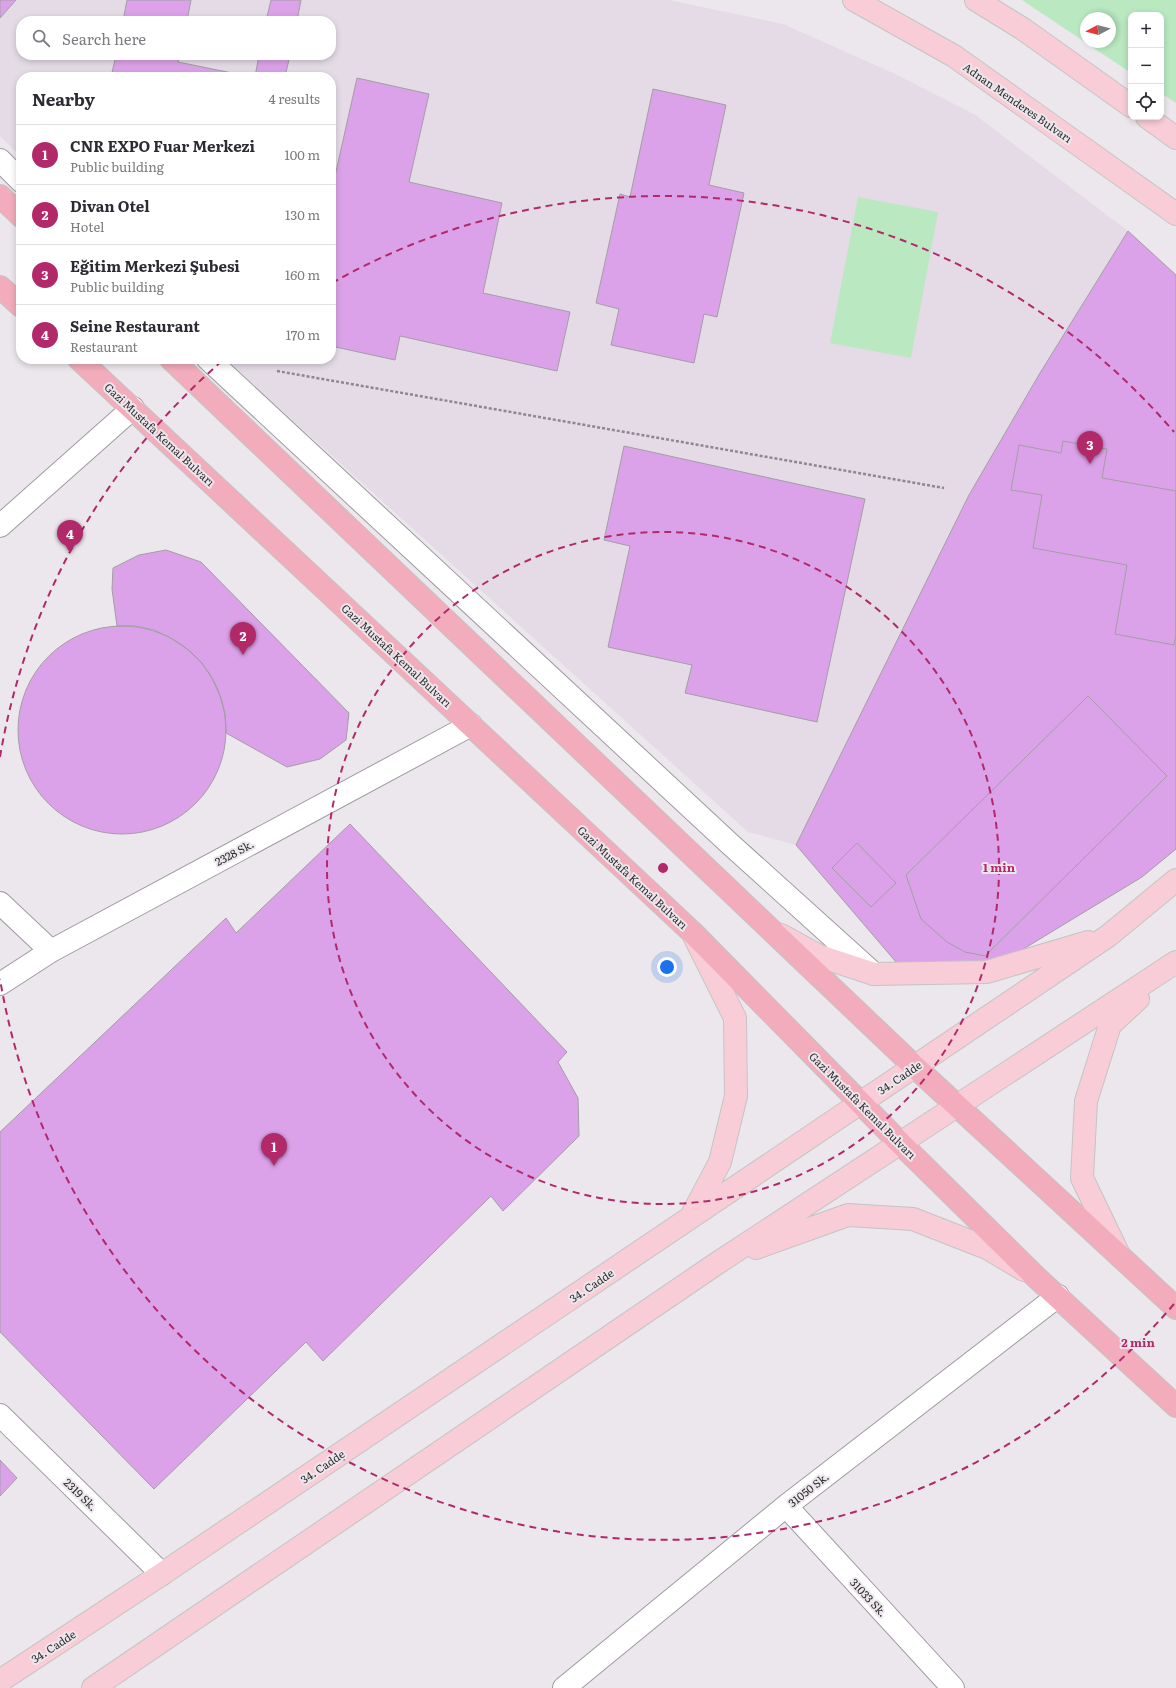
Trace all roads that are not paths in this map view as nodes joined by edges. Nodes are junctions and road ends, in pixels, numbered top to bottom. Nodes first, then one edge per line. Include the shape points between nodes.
1 (854, 0) edge
2 (976, 0) edge
3 (1128, 104) edge
4 (1151, 120) edge
5 (1176, 138) edge
6 (0, 160) edge
7 (16, 175) edge
8 (0, 196) edge
9 (16, 211) edge
10 (1176, 214) edge
11 (0, 287) edge
12 (16, 301) edge
13 (84, 364) edge
14 (176, 364) edge
15 (213, 364) edge
16 (132, 408) junction
17 (0, 526) edge
18 (471, 725) junction
19 (1176, 880) edge
20 (0, 903) edge
21 (771, 929) junction
22 (693, 933) junction
23 (1108, 936) junction
24 (51, 951) junction
25 (1176, 963) edge
26 (874, 974) junction
27 (0, 984) edge
28 (915, 1067) junction
29 (860, 1103) junction
30 (957, 1106) junction
31 (900, 1143) junction
32 (691, 1217) junction
33 (1119, 1256) junction
34 (716, 1264) junction
35 (1037, 1278) junction
36 (1058, 1296) junction
37 (1175, 1306) edge
38 (1176, 1406) edge
39 (0, 1415) edge
40 (786, 1506) junction
41 (162, 1574) junction
42 (0, 1681) edge
43 (567, 1687) edge
44 (93, 1688) edge
45 (953, 1688) edge

1 - 10 main road, Adnan Menderes Bulvarı via 954,56
2 - 3 main road via 1023,29
4 - 5 main road
6 - 7 street
8 - 9 highway
11 - 12 highway
13 - 16 highway, Gazi Mustafa Kemal Bulvarı
14 - 21 highway
15 - 26 street via 730,844
16 - 17 street
16 - 18 highway, Gazi Mustafa Kemal Bulvarı
18 - 22 highway, Gazi Mustafa Kemal Bulvarı
18 - 24 street, 2328 Sk.
19 - 23 main road, 34. Cadde
20 - 24 street
21 - 26 main road via 819,956
21 - 28 highway
22 - 29 highway, Gazi Mustafa Kemal Bulvarı
22 - 32 main road via 735,1018 736,1096 720,1162
23 - 26 main road via 987,972
23 - 28 main road, 34. Cadde
24 - 27 street, 2328 Sk.
25 - 30 main road
25 - 33 main road via 1110,1025 1086,1102 1082,1178
28 - 29 main road, 34. Cadde
28 - 30 highway
29 - 31 highway, Gazi Mustafa Kemal Bulvarı
29 - 32 main road, 34. Cadde
30 - 31 main road
30 - 33 highway
31 - 34 main road
31 - 35 highway, Gazi Mustafa Kemal Bulvarı
32 - 41 main road, 34. Cadde
33 - 37 highway
34 - 35 main road via 848,1215 913,1219 987,1248
34 - 44 main road
35 - 36 highway, Gazi Mustafa Kemal Bulvarı
36 - 38 highway, Gazi Mustafa Kemal Bulvarı
36 - 40 street, 31050 Sk.
39 - 41 street, 2319 Sk.
40 - 43 street, 31050 Sk.
40 - 45 street, 31033 Sk.
41 - 42 main road, 34. Cadde

